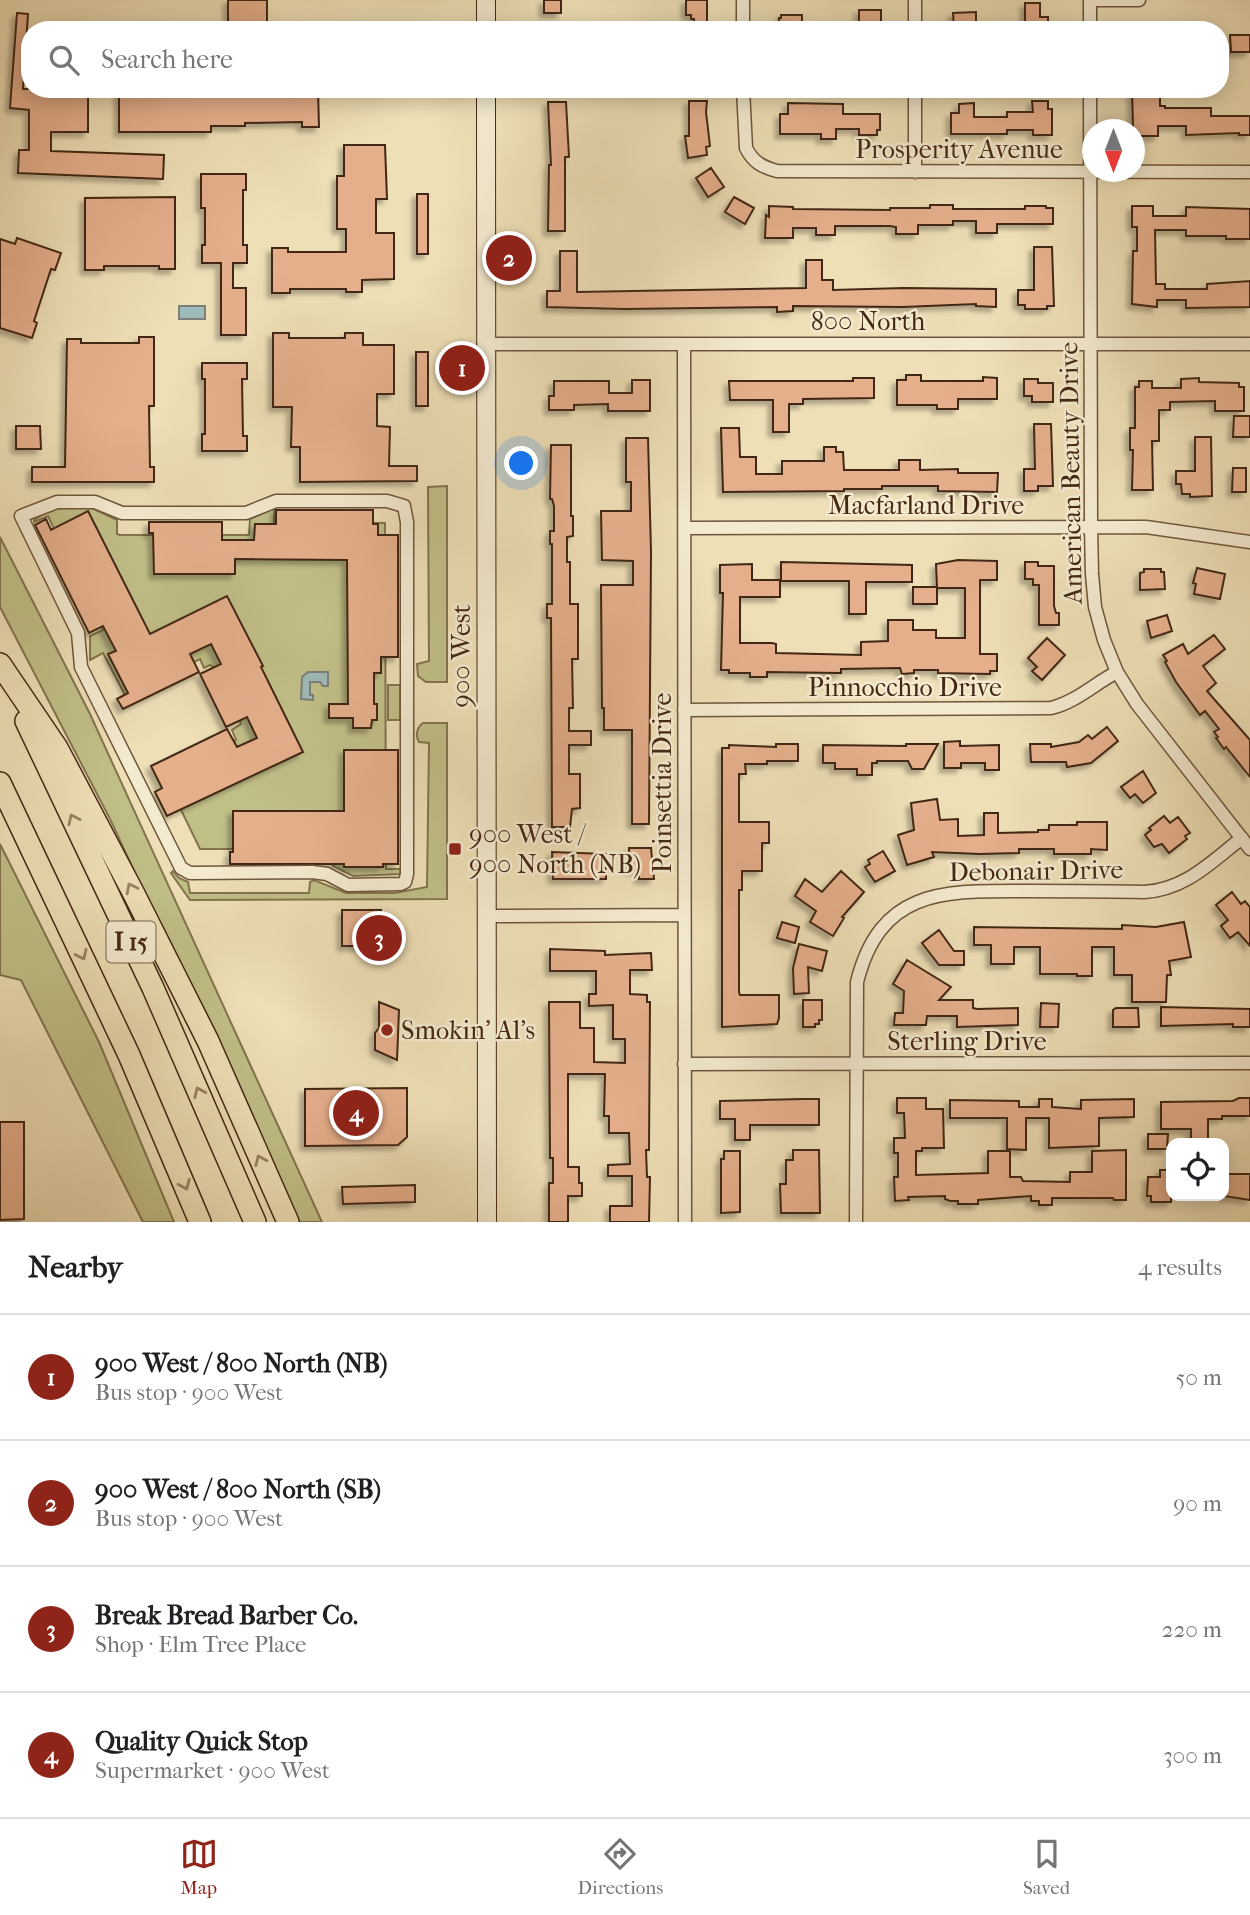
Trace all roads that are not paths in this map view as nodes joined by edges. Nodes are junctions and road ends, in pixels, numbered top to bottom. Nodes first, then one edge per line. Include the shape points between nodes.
1 (486, 0) edge
2 (743, 0) edge
3 (915, 0) edge
4 (1090, 0) edge
5 (1139, 0) edge
6 (486, 21) edge
7 (743, 21) edge
8 (915, 21) edge
9 (1090, 21) edge
10 (486, 98) edge
11 (743, 98) edge
12 (915, 98) edge
13 (1090, 98) edge
14 (1090, 119) edge
15 (915, 172) junction
16 (1082, 172) edge
17 (1145, 172) edge
18 (1250, 172) edge
19 (1090, 182) edge
20 (486, 344) junction
21 (684, 344) junction
22 (1090, 344) junction
23 (1250, 344) edge
24 (1091, 527) junction
25 (684, 528) junction
26 (1250, 542) edge
27 (0, 665) edge
28 (1117, 672) junction
29 (684, 710) junction
30 (0, 783) edge
31 (1246, 843) edge
32 (190, 873) joint
33 (684, 915) junction
34 (487, 916) junction
35 (1250, 1063) edge
36 (684, 1064) junction
37 (856, 1064) junction
38 (200, 1222) edge
39 (255, 1222) edge
40 (288, 1222) edge
41 (487, 1222) edge
42 (685, 1222) edge
43 (856, 1222) edge

1 - 6 main road
2 - 7 street
3 - 8 street
4 - 5 street
4 - 9 street
10 - 20 main road, 900 West
11 - 15 street, Prosperity Avenue via 749,155 768,169
12 - 15 street
13 - 14 street, American Beauty Drive
15 - 16 street, Prosperity Avenue
17 - 18 street, Prosperity Avenue
19 - 22 street, American Beauty Drive
20 - 21 street, 800 North
20 - 34 main road, 900 West
21 - 22 street, 800 North
21 - 25 street, Poinsettia Drive
22 - 23 street, 800 North
22 - 24 street, American Beauty Drive
24 - 25 street, Macfarland Drive
24 - 26 street, Macfarland Drive via 1163,528
24 - 28 street, American Beauty Drive via 1096,607
25 - 29 street, Poinsettia Drive
39 -> 27 highway, I 15 via 153,988
40 -> 27 highway via 208,1041 134,894 57,748
28 - 29 street, Pinnocchio Drive via 1051,709
28 - 31 street, American Beauty Drive
29 - 33 street, Poinsettia Drive
30 -> 38 highway, I 15 via 129,1055
31 - 37 street, Debonair Drive via 1168,889 962,891 915,903 876,937 861,967
32 - 32 street via 178,863 80,667 78,633 21,516 57,502 95,502 126,513 246,513 276,501 387,501 404,506 405,882 355,886 321,873
33 - 34 street
33 - 36 street, Poinsettia Drive
34 - 41 main road, 900 West
35 - 37 street, Sterling Drive
36 - 37 street, Sterling Drive
36 - 42 street, Poinsettia Drive
37 - 43 street, Debonair Drive

